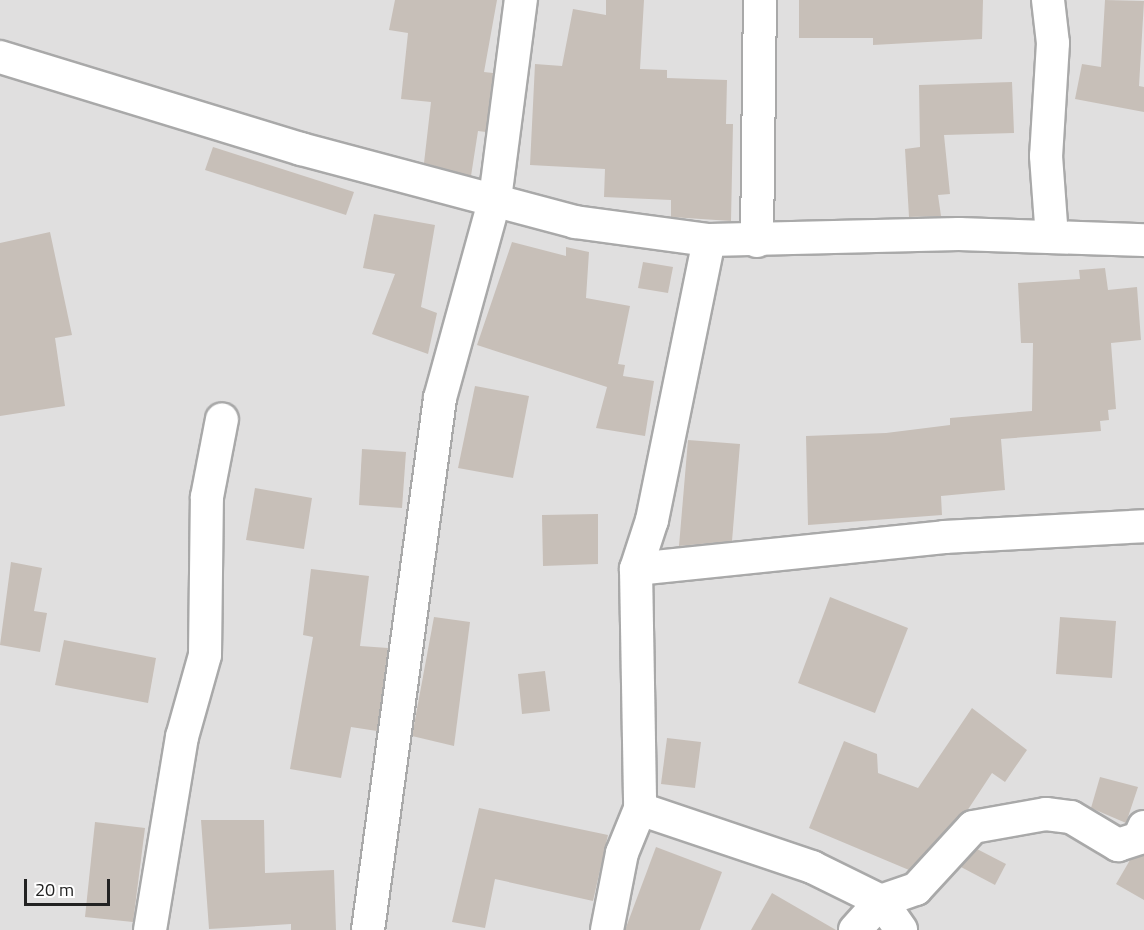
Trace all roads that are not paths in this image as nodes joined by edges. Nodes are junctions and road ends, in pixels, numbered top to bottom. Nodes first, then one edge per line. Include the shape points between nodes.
1 (521, 0) edge
2 (760, 0) edge
3 (1048, 0) edge
4 (0, 57) edge
5 (495, 200) junction
6 (1052, 237) junction
7 (709, 240) junction
8 (1144, 240) edge
9 (757, 241) junction
10 (222, 419) dead end
11 (1144, 526) edge
12 (636, 569) junction
13 (640, 809) junction
14 (1144, 827) edge
15 (882, 901) junction
16 (150, 930) edge
17 (368, 930) edge
18 (607, 930) edge
19 (855, 930) edge
20 (901, 930) edge

1 - 5 street
2 - 9 street
3 - 6 street via 1053,54 1046,156
4 - 5 street via 301,149
5 - 7 street via 575,222
5 - 17 street via 440,398
6 - 8 street
6 - 9 street
7 - 9 street
7 - 12 street via 652,520
10 - 16 street via 207,497 205,655 182,736
11 - 12 street via 944,537
12 - 13 street
13 - 15 street via 812,867
13 - 18 street via 622,853
14 - 15 street via 1139,838 1118,845 1071,817 1046,814 974,827 916,889
15 - 19 street
15 - 20 street

